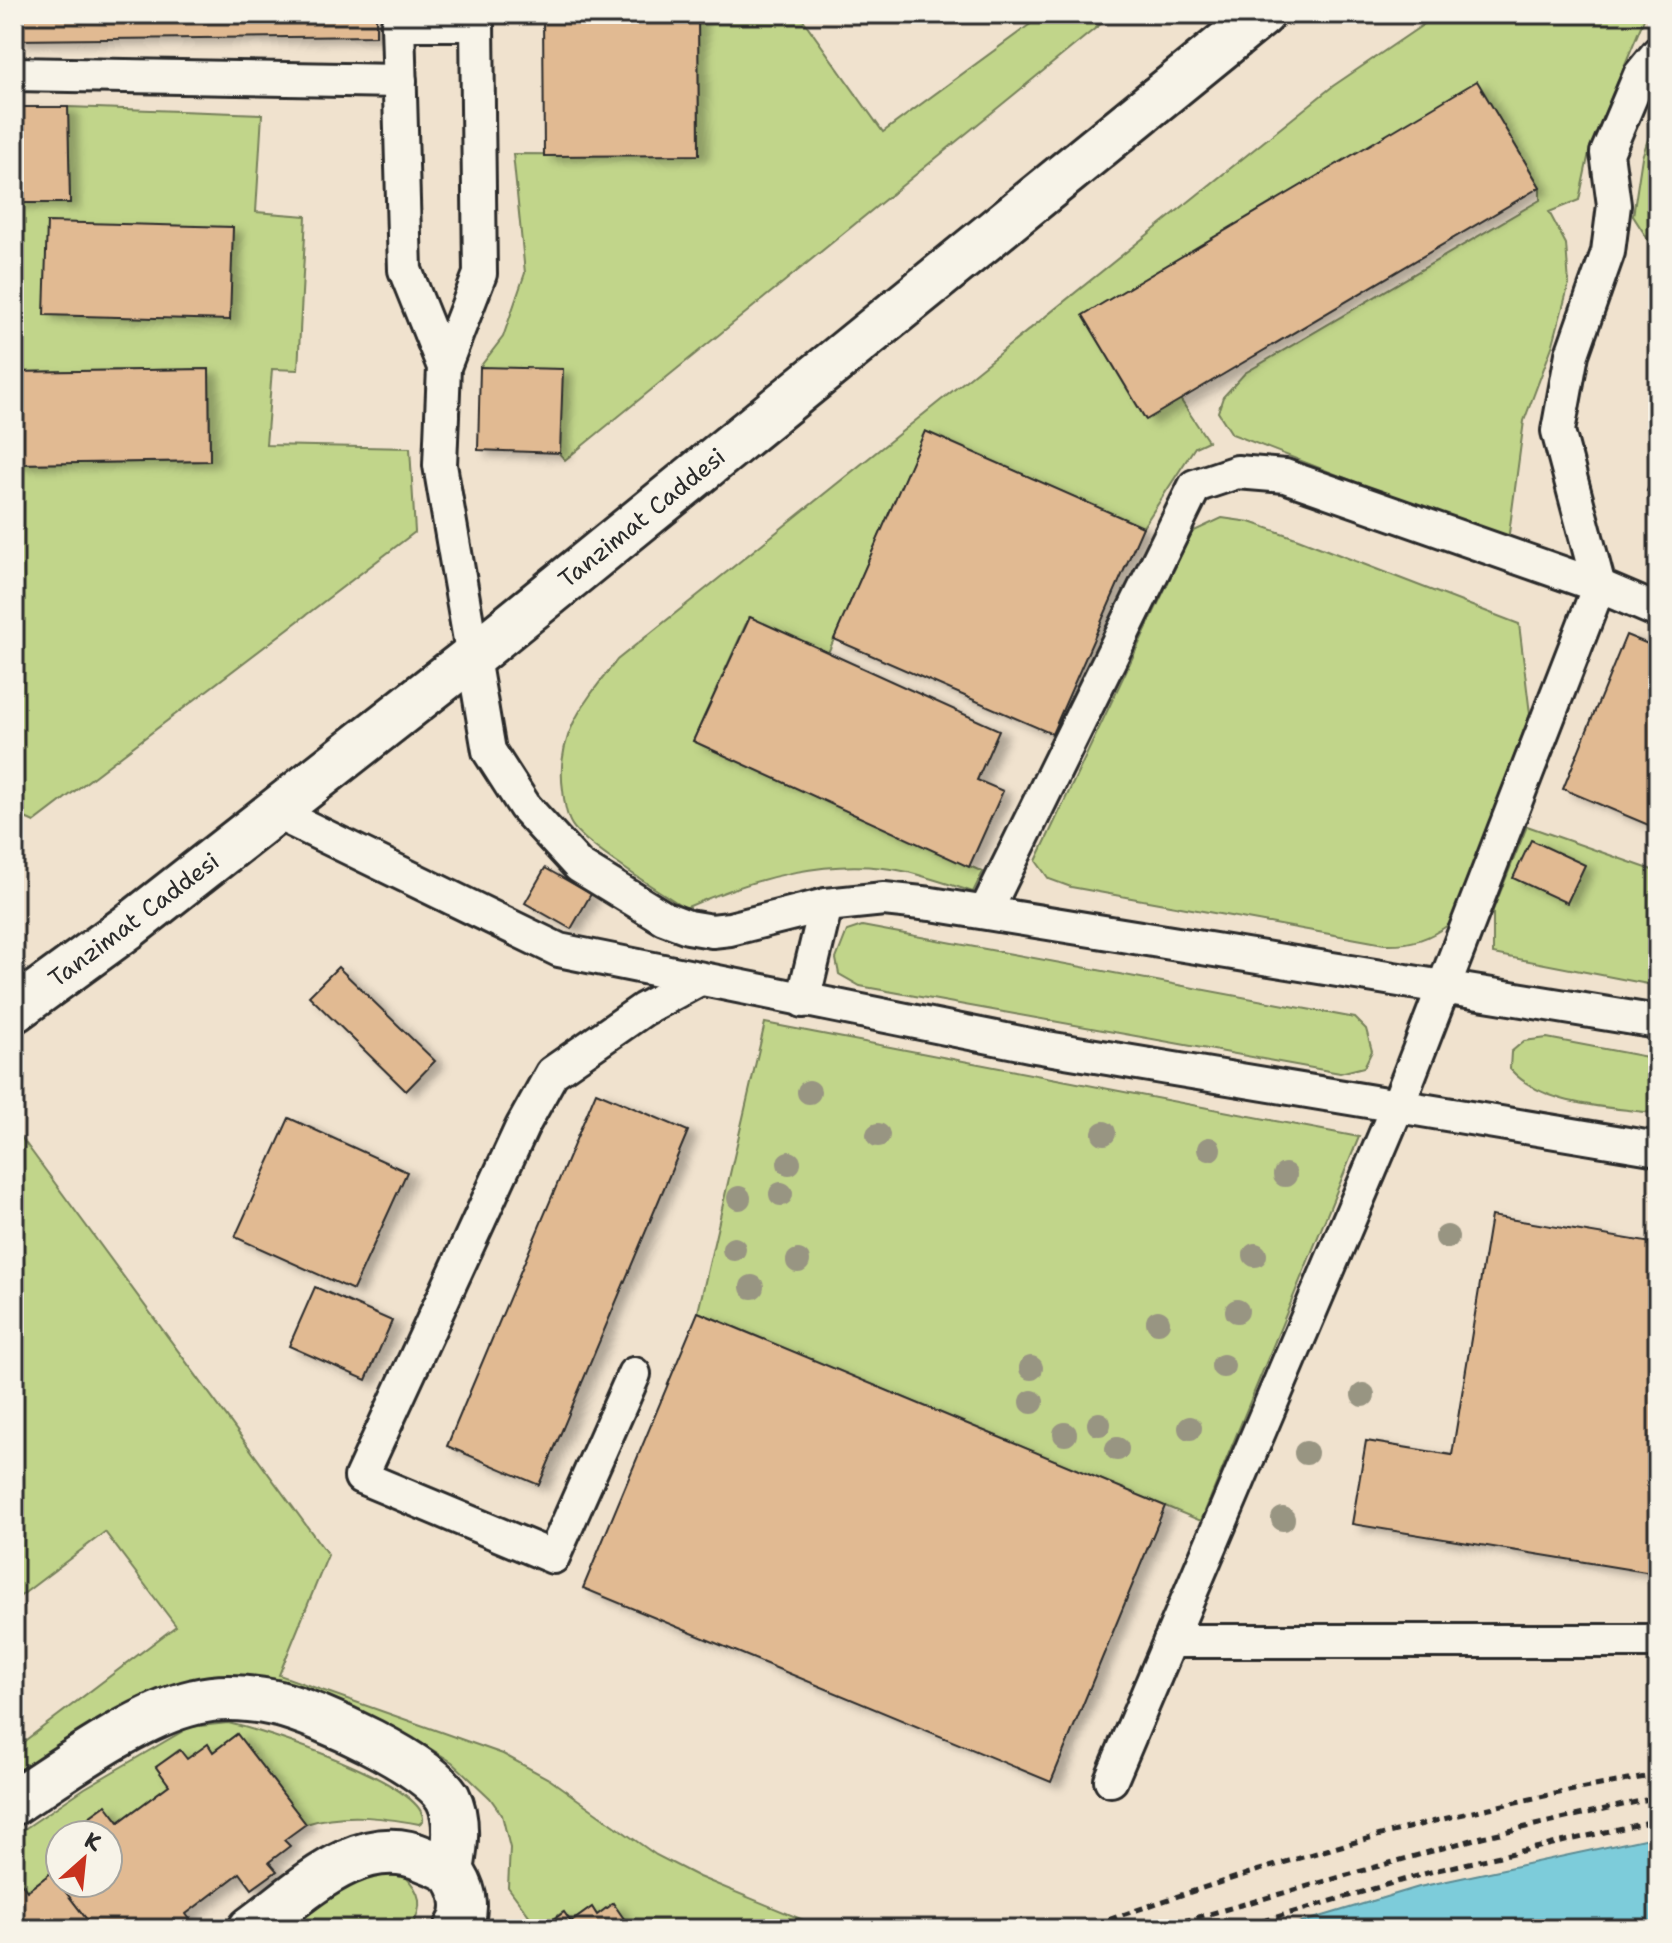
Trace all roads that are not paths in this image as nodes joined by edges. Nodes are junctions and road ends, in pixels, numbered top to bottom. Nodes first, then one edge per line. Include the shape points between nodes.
1 (1262, 14) edge
2 (439, 19) edge
3 (1658, 53) edge
4 (14, 74) edge
5 (400, 81) junction
6 (444, 367) junction
7 (1599, 586) junction
8 (1658, 611) edge
9 (473, 656) junction
10 (275, 812) junction
11 (826, 905) junction
12 (986, 911) junction
13 (698, 980) junction
14 (1445, 989) junction
15 (803, 1001) junction
16 (14, 1010) edge
17 (1658, 1022) edge
18 (1397, 1107) junction
19 (1658, 1149) edge
20 (634, 1374) dead end
21 (1170, 1641) junction
22 (1658, 1641) edge
23 (1111, 1780) dead end
24 (14, 1802) edge
25 (451, 1870) junction
26 (251, 1929) edge
27 (457, 1929) edge

1 - 9 main road, Tanzimat Caddesi
2 - 5 lane via 398,24
2 - 6 lane via 477,24 480,274
3 - 7 lane via 1640,75 1607,153 1614,205 1608,252 1572,354 1558,431
4 - 5 lane
5 - 6 lane via 405,270
6 - 9 lane via 440,465
7 - 8 lane
7 - 12 lane via 1285,476 1237,472 1195,486
7 - 14 lane
9 - 10 main road, Tanzimat Caddesi
9 - 11 lane via 489,751 525,807 590,873 664,918 712,931
10 - 13 lane via 559,950
10 - 16 main road, Tanzimat Caddesi
11 - 12 lane via 884,899
11 - 15 lane
12 - 14 lane
13 - 15 lane
13 - 20 lane via 644,1009 552,1073 522,1127 361,1477 553,1557
14 - 17 lane
14 - 18 lane
15 - 18 lane
18 - 19 lane
18 - 21 lane
21 - 22 lane
21 - 23 lane
24 - 25 main road via 146,1722 194,1702 232,1698 281,1705 406,1760 448,1798 457,1842
25 - 26 main road via 410,1852 361,1855
25 - 27 main road via 464,1892 463,1921

